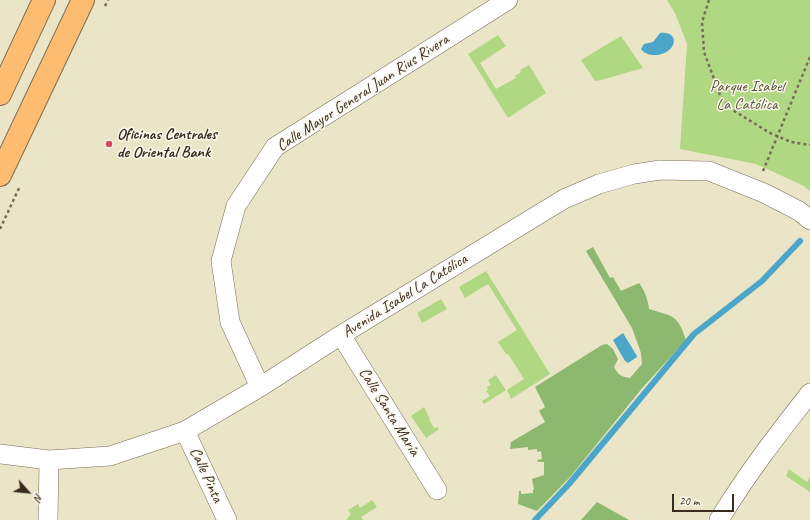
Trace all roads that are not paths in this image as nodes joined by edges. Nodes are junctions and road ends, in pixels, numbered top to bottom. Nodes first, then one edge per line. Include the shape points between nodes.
1 (44, 0) edge
2 (83, 0) edge
3 (508, 0) edge
4 (0, 94) edge
5 (0, 175) edge
6 (805, 215) edge
7 (341, 335) junction
8 (260, 387) junction
9 (810, 393) edge
10 (185, 431) junction
11 (0, 454) edge
12 (48, 460) junction
13 (437, 490) dead end
14 (48, 520) edge
15 (227, 520) edge
16 (719, 520) edge

1 - 4 highway
2 - 5 highway
3 - 8 street, Calle Mayor General Juan Rius Rivera via 275,147 236,206 221,261 230,322
6 - 7 street, Avenida Isabel La Católica via 709,171 660,170 634,174 599,184 564,199
7 - 8 street, Avenida Isabel La Católica
7 - 13 street, Calle Santa María
8 - 10 street, Avenida Isabel La Católica
9 - 16 street via 775,438
10 - 12 street, Avenida Isabel La Católica via 110,456
10 - 15 street, Calle Pinta
11 - 12 street, Avenida Isabel La Católica
12 - 14 street

